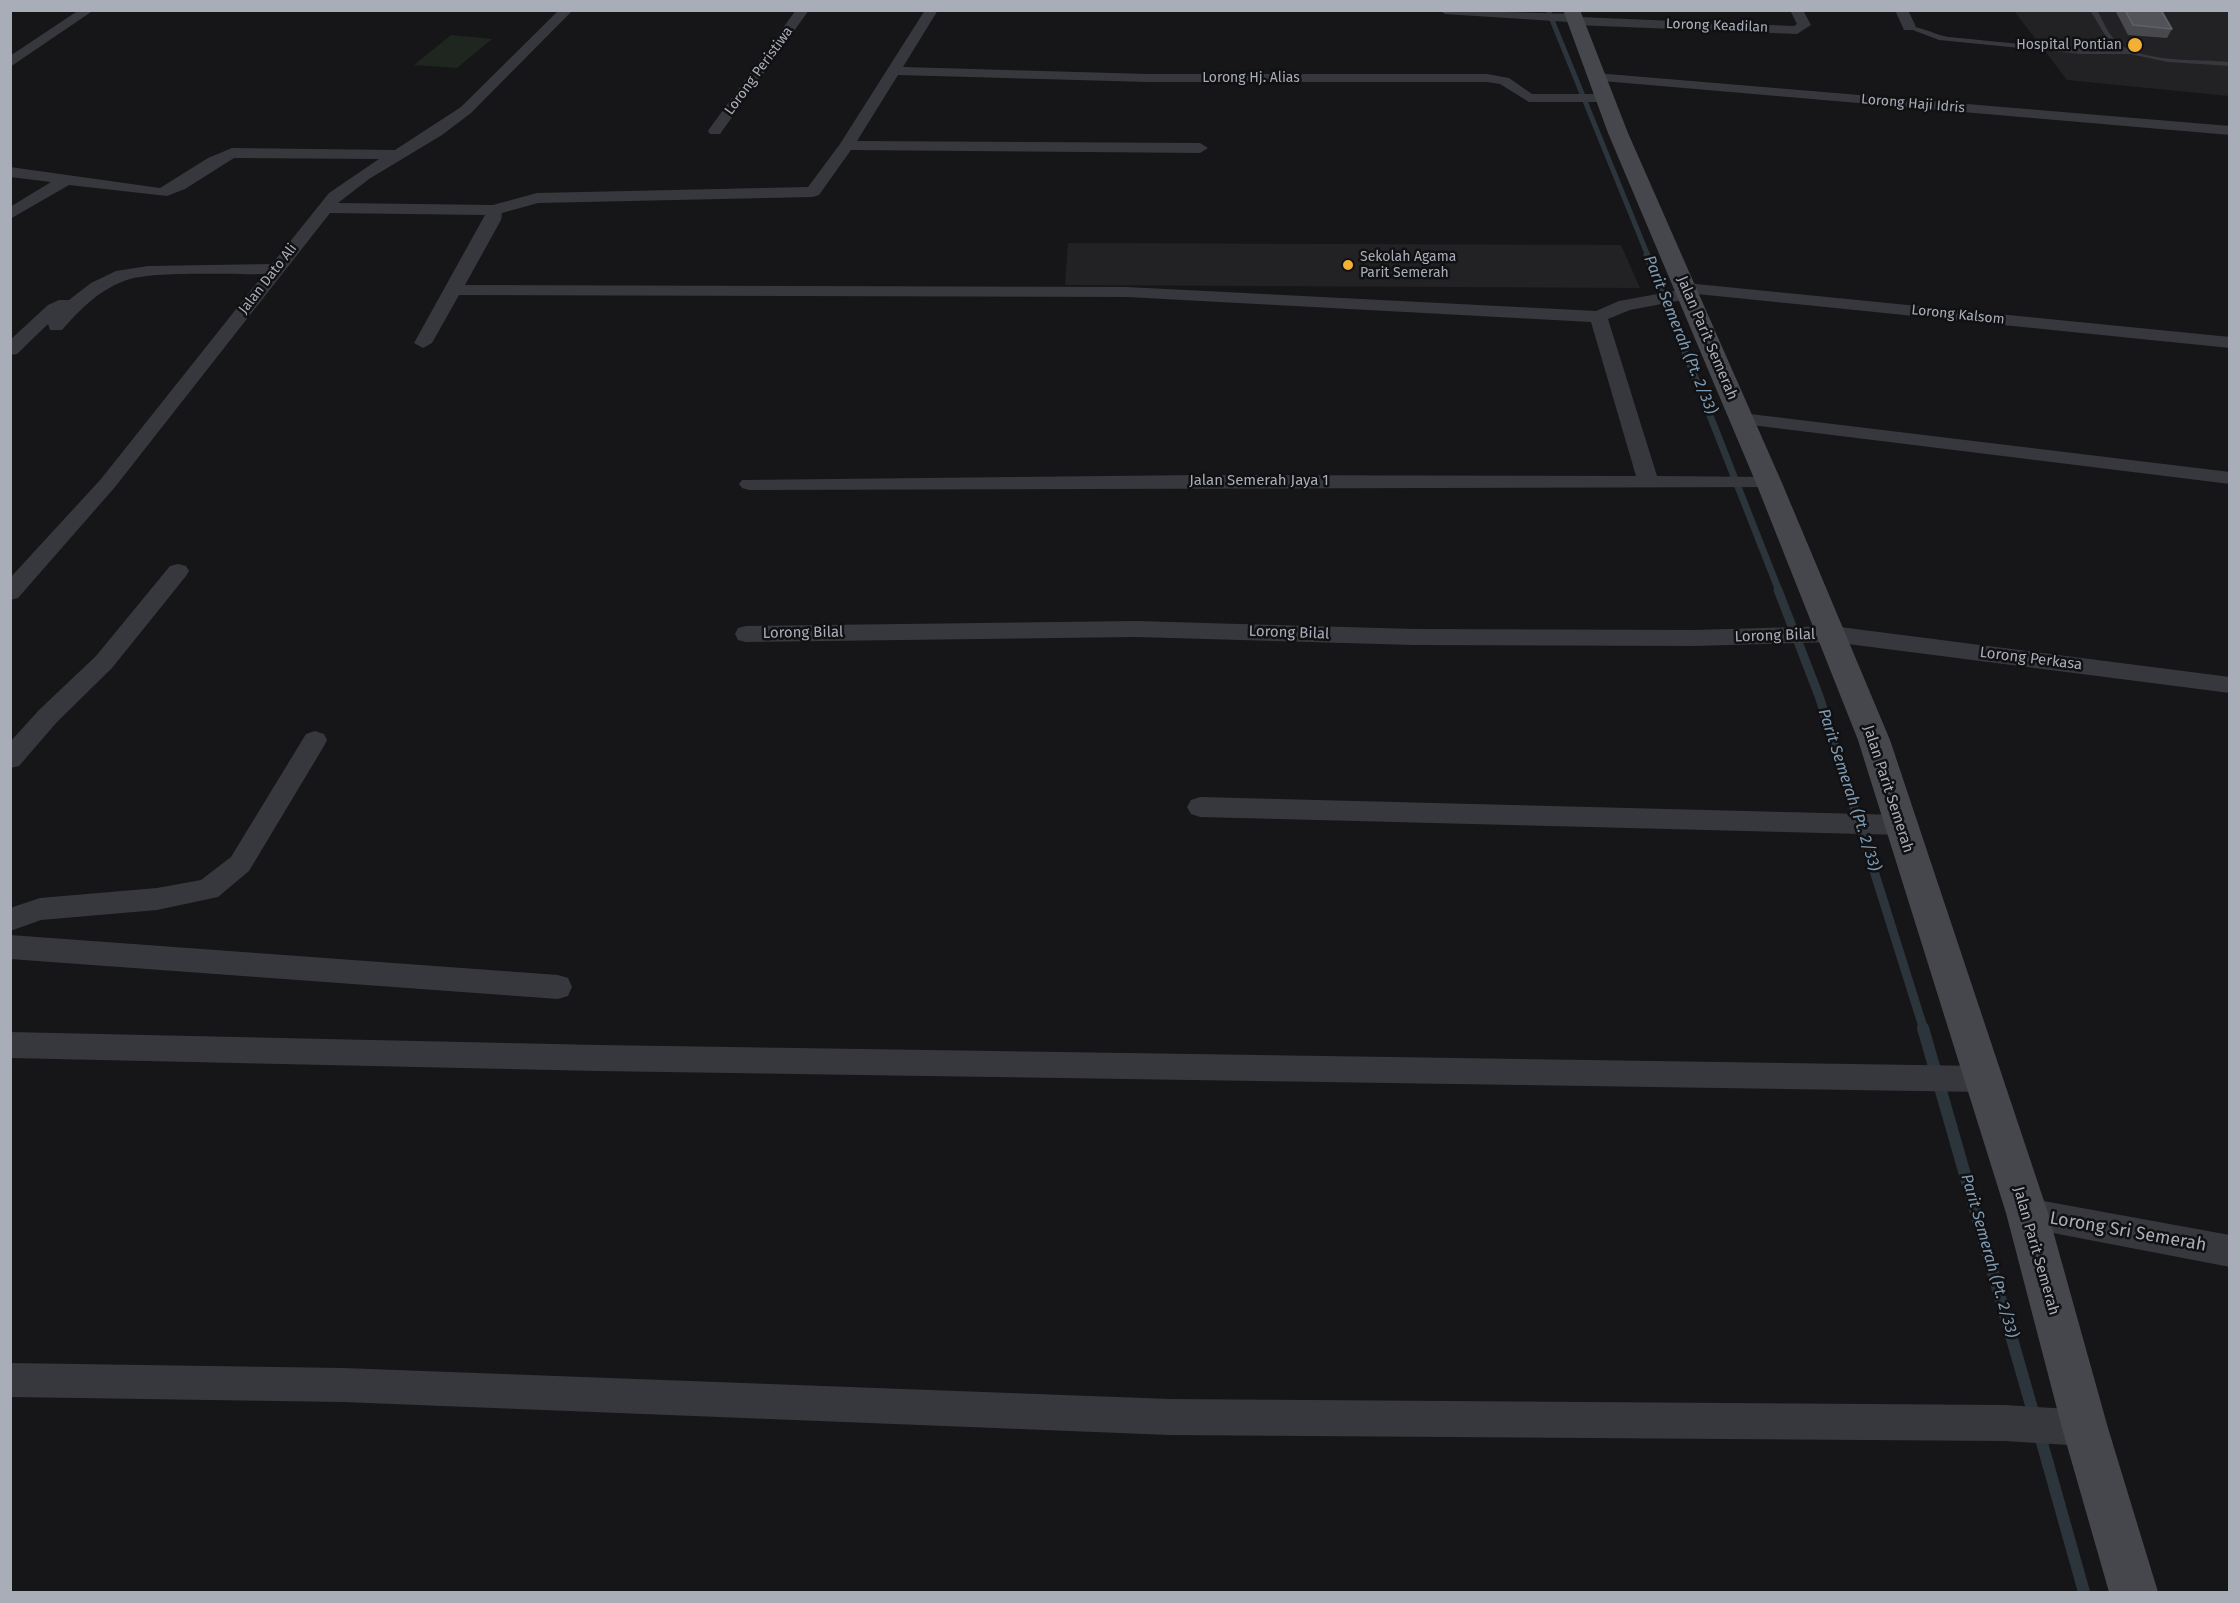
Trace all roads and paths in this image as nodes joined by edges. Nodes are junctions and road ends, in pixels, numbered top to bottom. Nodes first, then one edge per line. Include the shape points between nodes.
1 (88, 10) edge
2 (567, 10) edge
3 (802, 10) edge
4 (932, 10) edge
5 (1445, 10) edge
6 (1796, 10) edge
7 (1901, 10) edge
8 (2093, 10) edge
9 (1569, 17) edge
10 (1909, 27) joint
11 (2130, 52) junction
12 (10, 63) edge
13 (2229, 64) edge
14 (893, 71) junction
15 (1596, 91) junction
16 (716, 131) dead end
17 (2229, 131) edge
18 (847, 145) junction
19 (1200, 148) dead end
20 (395, 155) junction
21 (10, 172) edge
22 (66, 180) junction
23 (324, 208) junction
24 (494, 210) junction
25 (10, 214) edge
26 (277, 268) junction
27 (453, 290) junction
28 (1687, 291) junction
29 (75, 304) junction
30 (1598, 317) junction
31 (56, 326) dead end
32 (423, 343) dead end
33 (2229, 343) edge
34 (10, 350) edge
35 (1742, 419) junction
36 (2229, 478) edge
37 (1648, 481) junction
38 (748, 484) dead end
39 (1763, 484) junction
40 (178, 571) dead end
41 (11, 592) edge
42 (746, 634) dead end
43 (1826, 634) junction
44 (2229, 685) edge
45 (315, 740) dead end
46 (10, 759) edge
47 (1200, 807) dead end
48 (1887, 825) junction
49 (10, 920) edge
50 (10, 947) edge
51 (558, 987) dead end
52 (10, 1045) edge
53 (1953, 1077) junction
54 (2027, 1213) junction
55 (2229, 1251) edge
56 (10, 1380) edge
57 (2069, 1426) junction
58 (2134, 1593) edge

1 - 12 street
2 - 20 street, Jalan Dato Ali via 462,113
3 - 16 street, Lorong Peristiwa
4 - 14 street
5 - 9 street
6 - 9 street, Lorong Keadilan via 1804,26 1797,30
7 - 10 street
8 - 11 lane via 2113,42
9 - 15 main road, Jalan Parit Semerah
10 - 11 lane via 1939,38 2081,52
11 - 13 lane
14 - 15 street, Lorong Hj. Alias via 1148,78 1487,78 1504,81 1529,98 1559,99
14 - 18 street
15 - 17 street, Lorong Haji Idris
15 - 28 main road, Jalan Parit Semerah
18 - 19 street
18 - 24 street via 813,192 537,198
20 - 22 street via 231,153 161,193
20 - 23 street, Jalan Dato Ali via 359,177
21 - 22 street
22 - 25 street
23 - 24 street
23 - 26 street, Jalan Dato Ali
24 - 27 street via 493,220
26 - 29 street via 132,273 107,281
26 - 41 street, Jalan Dato Ali via 108,483
27 - 30 street via 1127,292
27 - 32 street
28 - 30 street, Lorong Kalsom via 1625,305
28 - 33 street, Lorong Kalsom
28 - 35 main road, Jalan Parit Semerah
29 - 31 street
29 - 34 street via 54,309
30 - 37 street
35 - 36 street
35 - 39 main road, Jalan Parit Semerah
37 - 38 street, Jalan Semerah Jaya 1
37 - 39 street, Jalan Semerah Jaya 1
39 - 43 main road, Jalan Parit Semerah
40 - 46 street via 104,662
42 - 43 street, Lorong Bilal via 1136,629 1425,637
43 - 44 street, Lorong Perkasa
43 - 48 main road, Jalan Parit Semerah via 1874,740
45 - 49 street via 240,864 208,890 157,899 40,909
47 - 48 street
48 - 53 main road, Jalan Parit Semerah
50 - 51 street
52 - 53 street via 598,1058
53 - 54 main road, Jalan Parit Semerah
54 - 55 street, Lorong Sri Semerah
54 - 57 main road, Jalan Parit Semerah
56 - 57 street via 343,1385 1170,1417
57 - 58 main road, Jalan Parit Semerah

